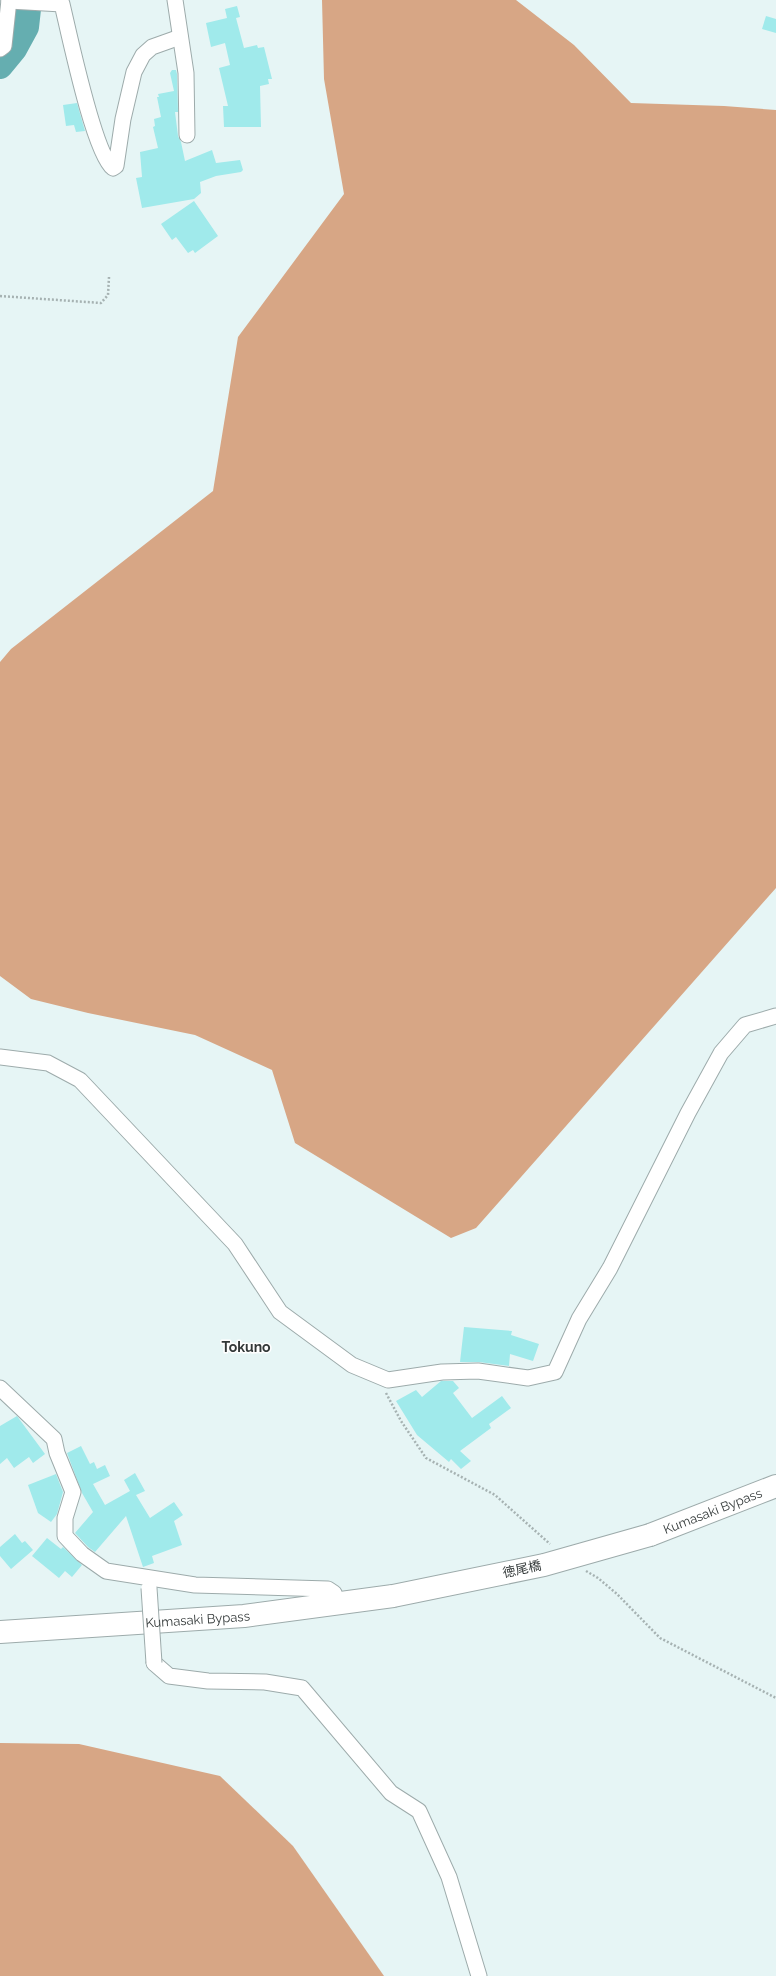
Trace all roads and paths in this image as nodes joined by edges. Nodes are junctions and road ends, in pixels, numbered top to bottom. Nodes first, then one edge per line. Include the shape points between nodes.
1 (175, 0) edge
2 (11, 1) edge
3 (180, 37) junction
4 (0, 49) edge
5 (187, 135) dead end
6 (109, 277) dead end
7 (0, 296) edge
8 (776, 1016) edge
9 (0, 1057) edge
10 (0, 1388) edge
11 (776, 1486) edge
12 (650, 1535) joint
13 (149, 1582) junction
14 (393, 1596) joint
15 (338, 1603) junction
16 (0, 1632) edge
17 (479, 1976) edge

1 - 3 street
2 - 3 street via 62,4 84,96 105,158 113,168 116,166 134,72 143,55 152,47
2 - 4 street via 4,46
3 - 5 street via 186,73
6 - 7 path via 108,295 101,303
8 - 9 street via 745,1025 721,1053 610,1268 579,1319 555,1372 528,1378 478,1371 442,1372 388,1380 352,1365 280,1312 235,1244 80,1080 48,1063
10 - 13 street via 54,1439 73,1492 65,1518 65,1536 82,1554 106,1571
11 - 12 highway, Kumasaki Bypass
12 - 14 highway, 徳尾橋, bridge via 544,1565
13 - 15 street via 328,1589 334,1593
13 - 17 street, bridge via 154,1663 169,1676 265,1682 302,1688 391,1793 419,1811 449,1877
14 - 15 highway, Kumasaki Bypass
15 - 16 highway, Kumasaki Bypass via 244,1616

